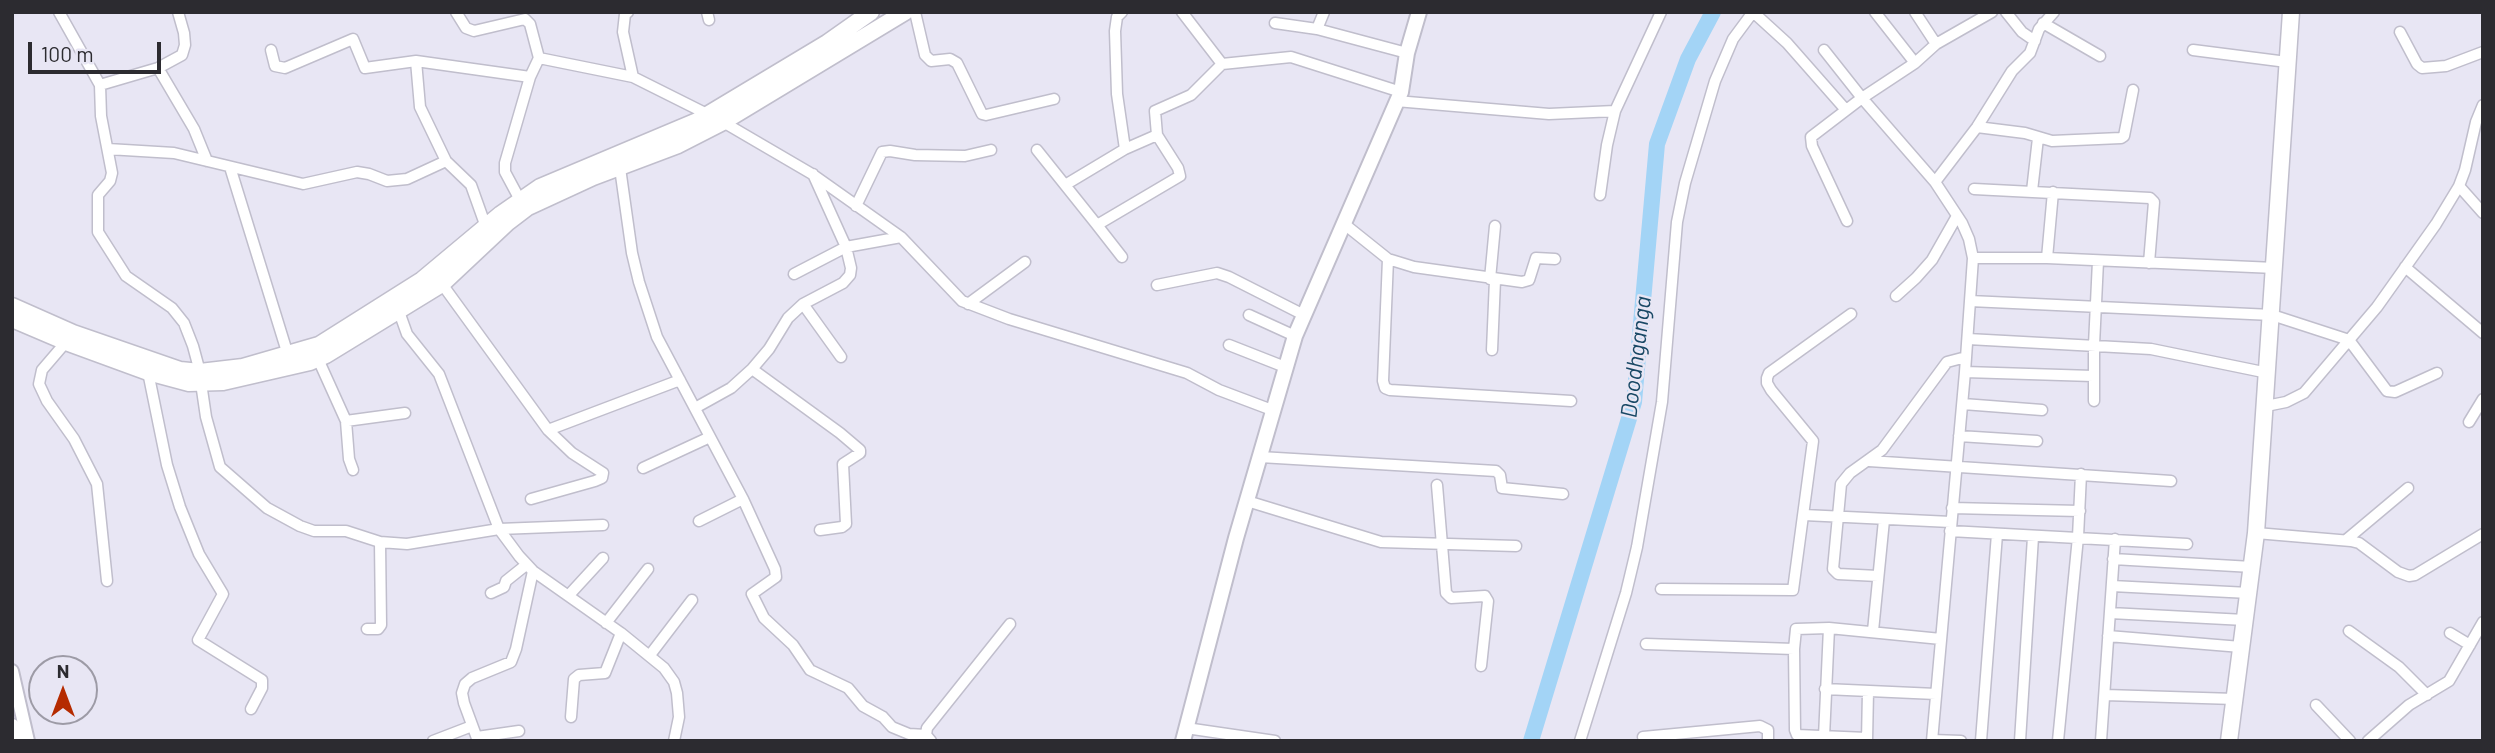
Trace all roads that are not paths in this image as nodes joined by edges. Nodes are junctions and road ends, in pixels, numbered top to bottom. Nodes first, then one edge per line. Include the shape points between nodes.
1 (59, 12) edge
2 (178, 12) edge
3 (456, 12) edge
4 (871, 12) edge
5 (905, 12) edge
6 (915, 12) edge
7 (1122, 12) edge
8 (1182, 12) edge
9 (1324, 12) edge
10 (1419, 12) edge
11 (1661, 12) edge
12 (1753, 12) edge
13 (1875, 12) edge
14 (1915, 12) edge
15 (1992, 12) edge
16 (2006, 12) edge
17 (2054, 12) edge
18 (2291, 12) edge
19 (623, 13) edge
20 (1275, 23) dead end
21 (2043, 23) junction
22 (1317, 29) junction
23 (2400, 32) dead end
24 (2035, 41) junction
25 (1936, 44) junction
26 (271, 50) dead end
27 (1824, 50) dead end
28 (2193, 50) dead end
29 (2483, 52) edge
30 (1407, 53) junction
31 (2100, 56) dead end
32 (539, 58) junction
33 (416, 61) junction
34 (2287, 62) junction
35 (1915, 63) junction
36 (1222, 64) junction
37 (158, 68) junction
38 (530, 77) junction
39 (633, 78) junction
40 (100, 85) junction
41 (2133, 90) dead end
42 (1399, 96) junction
43 (1862, 98) junction
44 (1054, 99) dead end
45 (2483, 104) edge
46 (1846, 110) junction
47 (1615, 111) junction
48 (715, 119) junction
49 (1977, 127) junction
50 (1157, 135) junction
51 (2038, 138) junction
52 (108, 149) junction
53 (1125, 149) junction
54 (990, 150) dead end
55 (1037, 150) dead end
56 (206, 161) junction
57 (446, 161) junction
58 (230, 167) junction
59 (620, 168) junction
60 (812, 174) junction
61 (1935, 182) junction
62 (1065, 185) junction
63 (2459, 186) junction
64 (1974, 189) dead end
65 (2032, 191) junction
66 (2053, 191) junction
67 (1600, 195) dead end
68 (520, 200) junction
69 (856, 206) junction
70 (2483, 213) edge
71 (1957, 216) junction
72 (1847, 221) dead end
73 (1343, 223) junction
74 (1097, 225) junction
75 (1495, 226) dead end
76 (486, 227) junction
77 (901, 237) junction
78 (846, 247) junction
79 (1122, 257) dead end
80 (1973, 258) junction
81 (2047, 258) junction
82 (1555, 259) dead end
83 (1388, 260) junction
84 (2098, 261) junction
85 (1025, 262) dead end
86 (2149, 263) junction
87 (2405, 267) junction
88 (2275, 268) junction
89 (794, 274) dead end
90 (1492, 279) junction
91 (442, 284) junction
92 (1157, 285) dead end
93 (1896, 296) dead end
94 (1970, 301) junction
95 (803, 303) junction
96 (968, 304) junction
97 (396, 305) junction
98 (2095, 306) junction
99 (1851, 314) dead end
100 (1249, 315) dead end
101 (1304, 315) junction
102 (2272, 315) junction
103 (13, 316) edge
104 (2483, 333) edge
105 (1295, 336) junction
106 (1968, 339) junction
107 (2349, 340) junction
108 (66, 342) junction
109 (1229, 345) dead end
110 (2094, 345) junction
111 (1492, 350) dead end
112 (288, 355) junction
113 (1966, 357) junction
114 (841, 358) dead end
115 (318, 359) junction
116 (1285, 367) junction
117 (752, 369) junction
118 (148, 372) junction
119 (1965, 372) junction
120 (2268, 373) junction
121 (2437, 373) dead end
122 (2093, 376) junction
123 (200, 378) junction
124 (680, 380) junction
125 (2483, 399) edge
126 (1571, 401) dead end
127 (2094, 401) dead end
128 (1963, 404) junction
129 (2266, 407) junction
130 (695, 408) junction
131 (1272, 410) junction
132 (2042, 410) dead end
133 (405, 413) dead end
134 (346, 421) junction
135 (2469, 422) dead end
136 (548, 430) junction
137 (1959, 436) junction
138 (710, 437) junction
139 (2037, 441) dead end
140 (1260, 457) junction
141 (1869, 461) junction
142 (643, 468) dead end
143 (1956, 468) junction
144 (353, 470) dead end
145 (2081, 474) junction
146 (2171, 481) dead end
147 (1437, 485) dead end
148 (2408, 488) dead end
149 (1563, 494) dead end
150 (531, 499) dead end
151 (743, 499) junction
152 (1247, 501) junction
153 (1952, 508) junction
154 (2080, 511) junction
155 (1804, 515) junction
156 (1838, 517) junction
157 (1884, 520) junction
158 (699, 521) dead end
159 (603, 525) dead end
160 (1950, 527) junction
161 (499, 529) junction
162 (820, 530) dead end
163 (2256, 533) junction
164 (1997, 534) junction
165 (2483, 534) edge
166 (2033, 537) junction
167 (2078, 537) junction
168 (2115, 539) junction
169 (2346, 540) junction
170 (380, 542) junction
171 (2187, 544) dead end
172 (1444, 545) junction
173 (1516, 546) dead end
174 (603, 558) dead end
175 (2113, 559) junction
176 (2252, 567) junction
177 (529, 568) junction
178 (648, 569) dead end
179 (1878, 576) junction
180 (107, 581) dead end
181 (2112, 586) junction
182 (1661, 589) dead end
183 (491, 593) dead end
184 (2249, 593) junction
185 (569, 595) junction
186 (692, 600) dead end
187 (2110, 613) junction
188 (2245, 620) junction
189 (607, 622) junction
190 (2483, 622) edge
191 (1010, 624) dead end
192 (1829, 628) junction
193 (368, 629) dead end
194 (1873, 631) junction
195 (2349, 631) dead end
196 (621, 633) junction
197 (2450, 633) dead end
198 (2108, 636) junction
199 (1941, 639) junction
200 (1646, 644) dead end
201 (2470, 645) junction
202 (2241, 647) junction
203 (1794, 649) junction
204 (650, 655) junction
205 (1481, 666) dead end
206 (12, 671) edge
207 (1825, 689) junction
208 (1868, 691) junction
209 (1936, 694) junction
210 (2105, 695) junction
211 (2427, 695) junction
212 (2235, 699) junction
213 (2316, 705) dead end
214 (251, 709) dead end
215 (571, 717) dead end
216 (472, 726) junction
217 (12, 727) edge
218 (519, 731) dead end
219 (1184, 734) edge
220 (1643, 737) dead end
221 (1824, 737) junction
222 (928, 738) edge
223 (477, 739) edge
224 (1867, 739) edge
225 (1932, 740) edge
226 (16, 741) edge
227 (28, 741) edge
228 (433, 741) edge
229 (674, 741) edge
230 (1275, 741) edge
231 (1580, 741) edge
232 (1768, 741) edge
233 (1961, 741) edge
234 (1981, 741) edge
235 (2020, 741) edge
236 (2058, 741) edge
237 (2101, 741) edge
238 (2229, 741) edge
239 (2350, 741) edge
240 (2368, 741) edge

1 - 40 street
2 - 37 street via 184,33 182,55
3 - 32 street via 474,32 525,19
4 - 48 main road
5 - 48 main road
6 - 44 street via 925,55 931,61 957,63 982,114
7 - 53 street via 1115,32
8 - 36 street
9 - 22 street
10 - 30 main road
11 - 47 street
12 - 46 street
12 - 231 street via 1733,39 1715,81 1685,183 1677,222 1661,402 1637,547
13 - 35 street
14 - 25 street
15 - 25 street
16 - 24 street
17 - 21 street
18 - 34 main road
19 - 39 street
20 - 22 street
21 - 24 street
21 - 31 street
22 - 30 street
23 - 29 street via 2422,68 2446,66
24 - 49 street
25 - 35 street
26 - 33 street via 275,66 285,68 353,39 365,68
27 - 43 street
28 - 34 street
30 - 42 main road
32 - 38 street
32 - 39 street
33 - 38 street
33 - 57 street via 420,107
34 - 88 main road
35 - 43 street
36 - 42 street via 1291,57
36 - 50 street via 1191,95 1155,111
37 - 40 street
37 - 56 street via 194,129
38 - 68 street via 505,163
39 - 48 street
40 - 52 street
41 - 51 street via 2123,137
42 - 47 street via 1549,114
42 - 73 main road
43 - 46 street
43 - 61 street
45 - 63 street
46 - 72 street via 1811,141
47 - 67 street
48 - 59 main road via 678,145
48 - 60 street
48 - 68 main road via 540,187
49 - 51 street
49 - 61 street
50 - 53 street
50 - 74 street via 1180,176
51 - 65 street
52 - 56 street via 174,153
52 - 123 street via 111,178 99,195 98,232 126,276 172,308 184,323
53 - 62 street
54 - 69 street via 965,156 882,152
55 - 62 street
56 - 58 street
57 - 58 street via 407,179 387,181 356,172 303,184
57 - 76 street via 469,181
58 - 112 street
59 - 91 main road via 528,207
59 - 124 street via 639,282 657,337
60 - 69 street
60 - 78 street
61 - 71 street
62 - 74 street
63 - 70 street
63 - 87 street
64 - 65 street
65 - 66 street
66 - 81 street
66 - 86 street via 2153,200
68 - 76 main road
69 - 77 street
71 - 80 street
71 - 93 street via 1932,260
73 - 83 street
73 - 101 main road
74 - 79 street
75 - 90 street
76 - 97 main road
77 - 78 street
77 - 96 street via 952,293
78 - 89 street
78 - 95 street via 851,268 848,279
80 - 81 street
80 - 94 street
81 - 84 street
82 - 90 street via 1536,258 1526,282
83 - 90 street
83 - 126 street via 1385,388
84 - 86 street
84 - 98 street
85 - 96 street
86 - 88 street
87 - 104 street
87 - 107 street
88 - 102 main road
90 - 111 street
91 - 97 main road
91 - 136 street
92 - 101 street via 1217,273
94 - 98 street
94 - 106 street
95 - 114 street
95 - 117 street
96 - 131 street via 1186,373
97 - 112 main road via 319,345
97 - 115 main road
97 - 161 street via 407,334 439,374
98 - 102 street
98 - 110 street
99 - 155 street via 1767,378 1771,390 1813,441
100 - 105 street
101 - 105 main road
102 - 107 street
102 - 120 main road
103 - 108 main road
103 - 123 main road
105 - 116 main road
106 - 110 street
106 - 113 street
107 - 121 street via 2387,391 2395,392
107 - 129 street via 2304,393
108 - 118 main road
108 - 180 street via 42,370 39,384 97,484
109 - 116 street
110 - 120 street via 2151,349
110 - 122 street
112 - 123 main road
113 - 119 street
113 - 141 street via 1947,362 1893,437
115 - 123 main road via 235,379
115 - 134 street
116 - 131 main road
117 - 130 street via 731,388
117 - 162 street via 860,450 842,464 846,524
118 - 123 main road via 189,383
118 - 214 street via 180,507 199,554 223,594 198,639 262,680
119 - 122 street
119 - 128 street
120 - 129 main road
122 - 127 street
123 - 170 street via 222,471 288,521 314,531 346,531
124 - 130 street
124 - 136 street
125 - 135 street
128 - 132 street
128 - 137 street
129 - 163 main road
130 - 138 street
131 - 140 main road
133 - 134 street
134 - 144 street
136 - 150 street via 604,476
137 - 139 street
137 - 143 street
138 - 142 street
138 - 151 street
140 - 149 street via 1496,471 1502,488
140 - 152 main road
141 - 143 street
141 - 156 street via 1841,484
143 - 145 street
143 - 153 street
145 - 146 street
145 - 154 street
147 - 172 street
148 - 169 street
151 - 158 street
151 - 222 street via 776,572 776,577 752,594 764,618 793,645 810,670 848,688 863,706 896,729
152 - 172 street via 1363,538
152 - 219 main road
153 - 154 street
153 - 160 street
154 - 167 street
155 - 156 street
155 - 182 street via 1793,590
156 - 157 street
156 - 179 street via 1835,573
157 - 160 street
157 - 179 street
159 - 161 street
160 - 164 street
160 - 199 street
161 - 170 street via 407,544
161 - 177 street
163 - 169 street
163 - 176 main road
164 - 166 street
164 - 234 street
165 - 169 street via 2409,576
166 - 167 street
166 - 235 street
167 - 168 street
167 - 236 street
168 - 171 street
168 - 175 street
170 - 193 street via 380,625
172 - 173 street
172 - 205 street via 1447,596 1482,596 1488,601
174 - 185 street
175 - 176 street
175 - 181 street
176 - 184 main road
177 - 183 street
177 - 185 street
177 - 216 street via 511,662 472,678 462,692
178 - 189 street
179 - 194 street
181 - 184 street
181 - 187 street
184 - 188 main road
185 - 189 street
186 - 204 street
187 - 188 street
187 - 198 street
188 - 202 main road
189 - 196 street
190 - 201 street
191 - 222 street via 927,728
192 - 194 street
192 - 203 street via 1799,627 1794,633
192 - 207 street
194 - 199 street
195 - 211 street via 2399,667
196 - 204 street
196 - 215 street via 605,673 574,679
197 - 201 street
198 - 202 street
198 - 210 street
199 - 209 street
200 - 203 street
201 - 211 street via 2449,681
202 - 212 main road
203 - 221 street via 1795,730 1803,737
204 - 229 street via 668,674 677,693
206 - 227 street
207 - 208 street
207 - 221 street
208 - 209 street
208 - 224 street
209 - 225 street
210 - 212 street
210 - 237 street
211 - 240 street
212 - 238 main road
213 - 239 street
216 - 223 street
216 - 228 street
217 - 226 main road
218 - 223 street
219 - 230 street
220 - 232 street via 1760,726 1768,730
221 - 224 street
225 - 233 street

